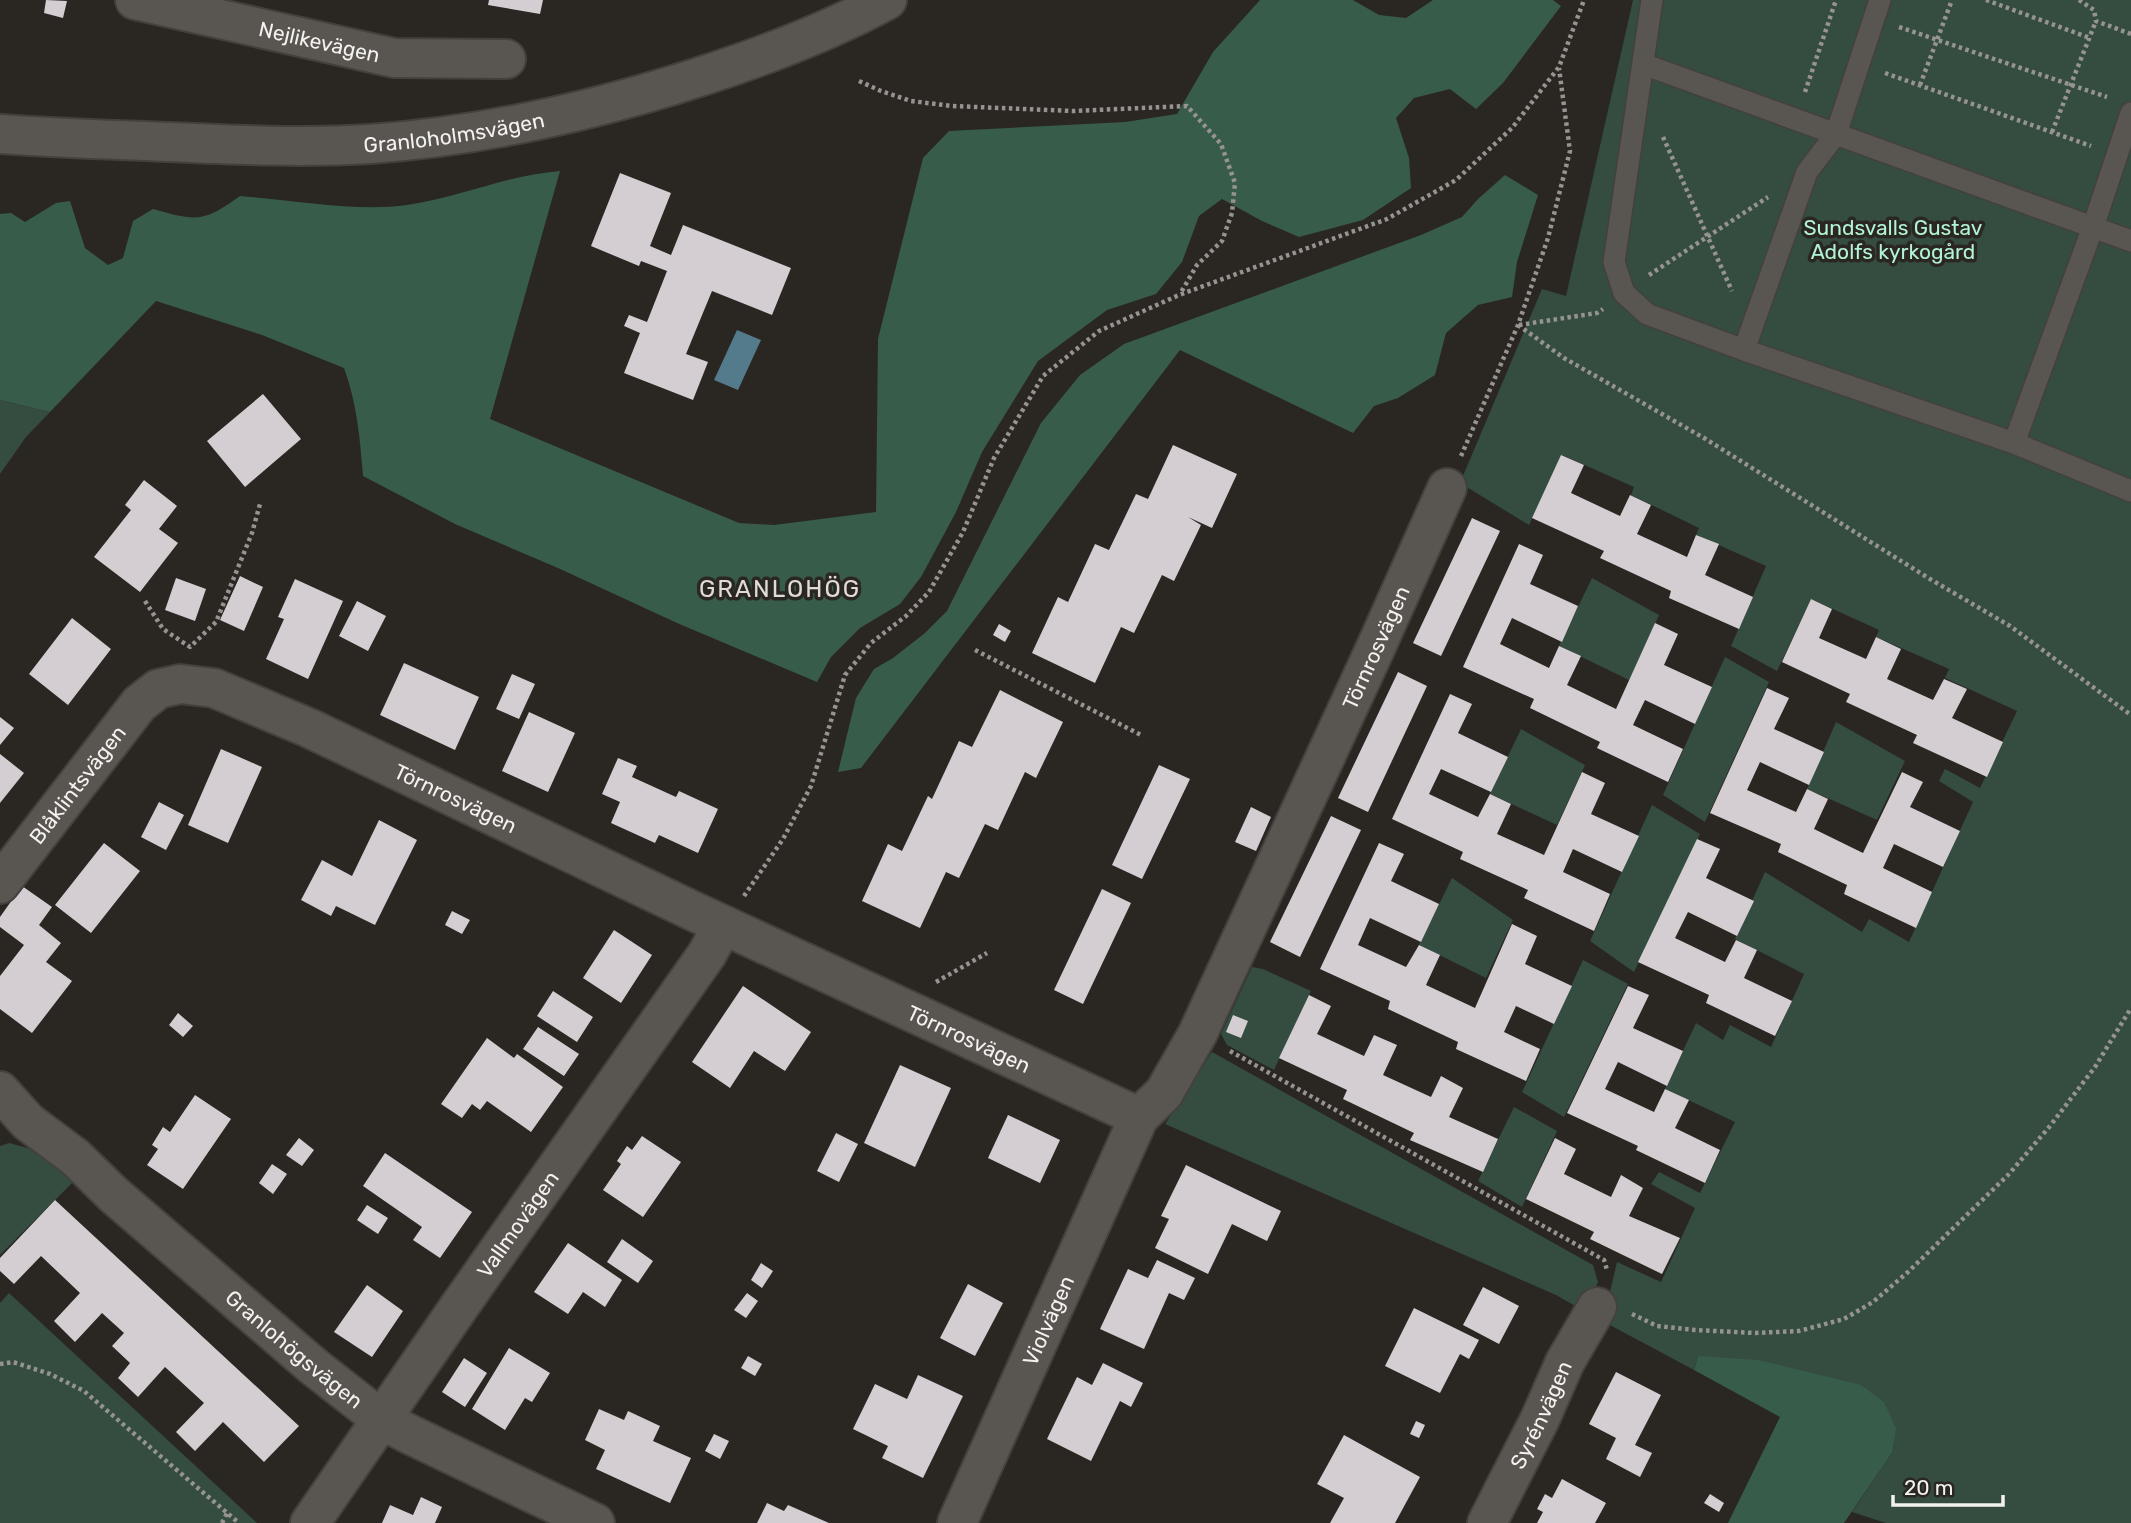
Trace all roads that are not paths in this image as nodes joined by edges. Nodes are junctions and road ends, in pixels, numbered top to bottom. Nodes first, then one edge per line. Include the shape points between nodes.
1 (135, 0) edge
2 (887, 0) edge
3 (1652, 0) edge
4 (1877, 10) edge
5 (506, 59) dead end
6 (1642, 74) junction
7 (2125, 107) edge
8 (0, 134) edge
9 (1836, 134) junction
10 (2093, 227) junction
11 (2131, 241) edge
12 (1748, 341) junction
13 (2014, 443) junction
14 (1447, 488) road end
15 (2131, 491) edge
16 (158, 689) joint
17 (0, 884) edge
18 (723, 925) junction
19 (0, 1091) edge
20 (1139, 1117) junction
21 (14, 1124) edge
22 (1597, 1307) road end
23 (382, 1420) junction
24 (310, 1523) edge
25 (595, 1523) edge
26 (957, 1523) edge
27 (1487, 1523) edge

1 - 5 street, Nejlikevägen via 394,58
2 - 8 street, Granloholmsvägen via 769,54 634,98 469,133 368,144 266,147
3 - 6 lane
4 - 9 lane
6 - 9 lane
6 - 12 lane via 1614,262 1624,293 1647,314
7 - 10 lane via 2117,155
9 - 10 lane
9 - 12 lane via 1807,172
10 - 11 lane
10 - 13 lane
12 - 13 lane
13 - 15 lane
14 - 20 street, Törnrosvägen via 1198,1033 1164,1093
16 - 17 street, Blåklintsvägen via 139,704
16 - 18 street, Törnrosvägen via 180,684 214,688
18 - 20 street, Törnrosvägen
18 - 23 street, Vallmovägen
19 - 21 street
20 - 26 street, Violvägen
21 - 23 street, Granlohögsvägen via 75,1157 313,1366
22 - 27 street, Syrénvägen via 1565,1362
23 - 24 street, Vallmovägen
23 - 25 street, Granlohögsvägen

